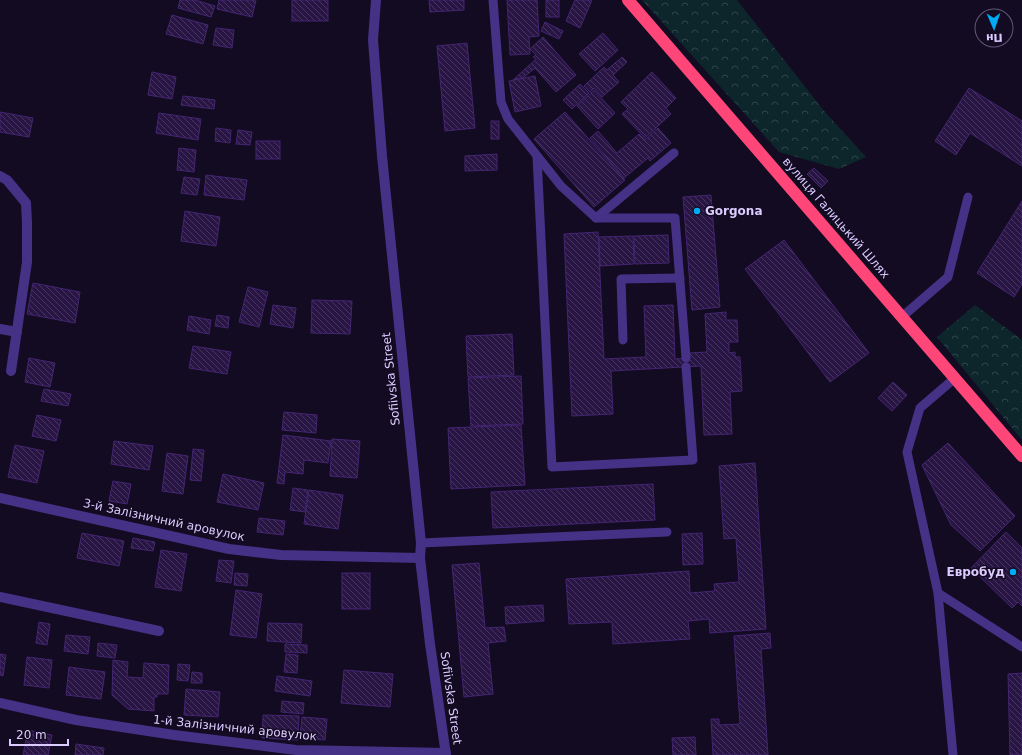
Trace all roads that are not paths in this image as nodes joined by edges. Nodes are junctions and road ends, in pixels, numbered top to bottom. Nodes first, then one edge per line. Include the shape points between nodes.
1 (376, 0) edge
2 (493, 0) edge
3 (628, 0) edge
4 (674, 153) dead end
5 (537, 156) junction
6 (0, 176) edge
7 (968, 197) dead end
8 (596, 218) junction
9 (680, 278) junction
10 (903, 316) junction
11 (0, 329) edge
12 (17, 332) junction
13 (623, 340) dead end
14 (10, 371) dead end
15 (956, 378) junction
16 (1022, 456) edge
17 (0, 498) edge
18 (667, 532) dead end
19 (421, 544) junction
20 (420, 558) junction
21 (938, 593) junction
22 (0, 597) edge
23 (159, 631) dead end
24 (1022, 646) edge
25 (0, 703) edge
26 (446, 754) edge
27 (953, 755) edge

1 - 19 street, Sofiivska Street via 373,40 381,140
2 - 5 lane via 501,102 508,119
3 - 10 highway, вулиця Галицький Шлях
4 - 8 lane
5 - 8 lane via 561,186
5 - 9 lane via 552,467 693,460
6 - 12 street via 7,180 26,203 27,262
7 - 10 lane via 948,277
8 - 9 lane via 675,218
9 - 13 lane via 621,279
10 - 15 highway, вулиця Галицький Шлях
11 - 12 street
12 - 14 street
15 - 16 highway, вулиця Галицький Шлях
15 - 21 lane via 920,408 907,452
17 - 20 street, 3-й Залізничний аровулок via 229,549 280,554
18 - 19 lane
19 - 20 street, Sofiivska Street
20 - 26 street, Sofiivska Street
21 - 24 lane
21 - 27 lane
22 - 23 street
25 - 26 street, 1-й Залізничний аровулок via 76,720 296,750

